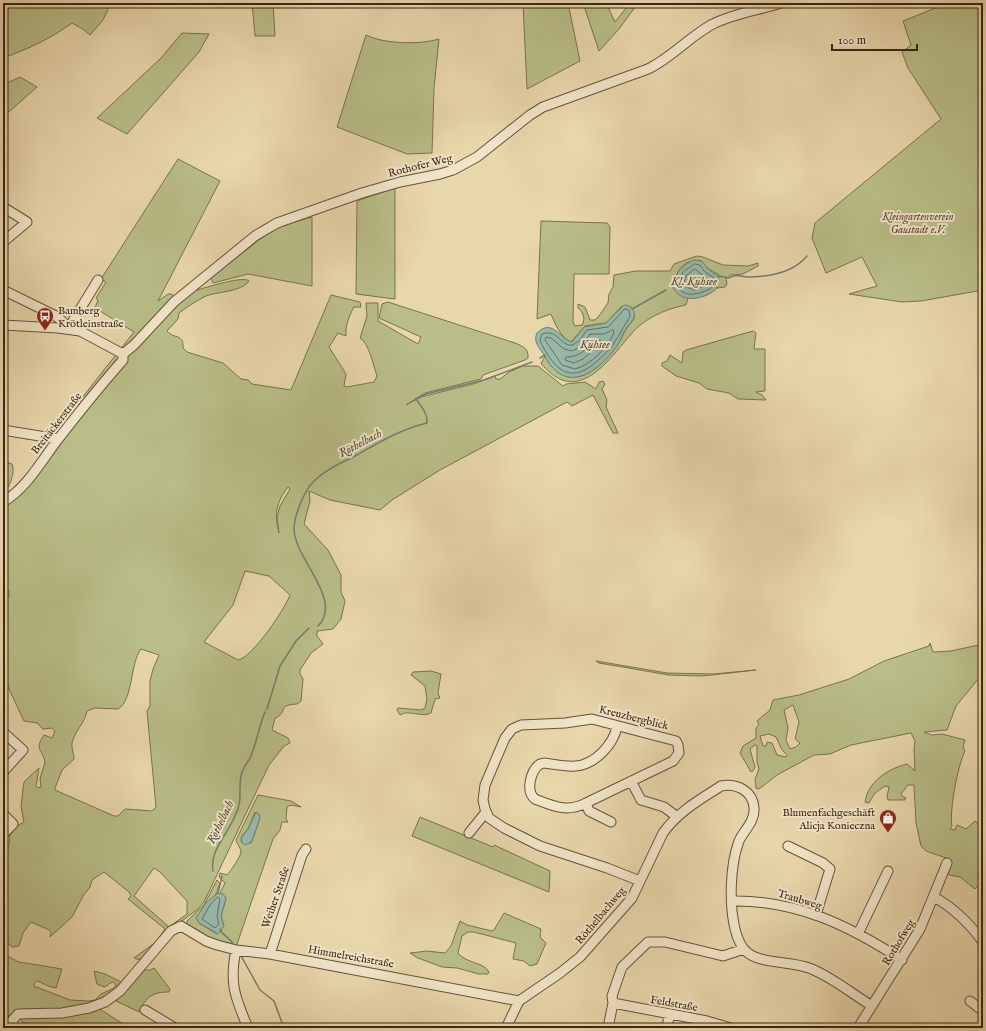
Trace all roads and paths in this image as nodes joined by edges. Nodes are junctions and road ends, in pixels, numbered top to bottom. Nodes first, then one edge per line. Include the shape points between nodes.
1 (781, 3) edge
2 (3, 207) edge
3 (3, 242) edge
4 (98, 280) dead end
5 (3, 290) edge
6 (3, 325) edge
7 (68, 329) junction
8 (123, 354) junction
9 (3, 430) edge
10 (58, 439) junction
11 (3, 502) edge
12 (618, 726) junction
13 (3, 732) edge
14 (3, 772) edge
15 (631, 781) junction
16 (586, 803) junction
17 (486, 812) junction
18 (3, 814) edge
19 (676, 816) junction
20 (611, 822) dead end
21 (469, 833) dead end
22 (3, 834) edge
23 (788, 846) dead end
24 (306, 849) dead end
25 (947, 863) dead end
26 (888, 871) dead end
27 (640, 881) junction
28 (934, 897) junction
29 (733, 901) junction
30 (816, 915) junction
31 (858, 934) junction
32 (983, 942) edge
33 (744, 949) junction
34 (236, 950) junction
35 (270, 954) junction
36 (902, 960) junction
37 (519, 1001) junction
38 (970, 1001) dead end
39 (613, 1003) junction
40 (872, 1006) junction
41 (145, 1010) dead end
42 (983, 1011) edge
43 (670, 1015) junction
44 (6, 1023) edge
45 (18, 1028) edge
46 (175, 1028) edge
47 (248, 1028) edge
48 (506, 1028) edge
49 (608, 1028) edge
50 (666, 1028) edge
51 (731, 1028) edge
52 (858, 1028) edge

1 - 8 street, Rothofer Weg via 718,22 704,29 662,63 648,70 543,107 459,168 362,193 277,223 255,236 174,302
2 - 3 street via 27,221 27,224
4 - 7 street
5 - 7 street via 56,316
6 - 7 street
7 - 8 street via 88,335
8 - 10 street, Breitäckerstraße via 123,360
9 - 10 street
10 - 11 street, Breitäckerstraße via 26,484
12 - 15 street, Kreuzbergblick via 672,739 679,748 679,755 673,761
12 - 16 street via 609,746 584,764 574,766 544,763 535,770 529,789 535,799 564,809
12 - 17 street, Kreuzbergblick via 592,719 514,727 505,738 485,785 483,800
13 - 14 street via 23,750
15 - 16 street
15 - 19 street via 641,800 664,807
16 - 20 street via 589,811
17 - 21 street
17 - 27 street via 489,818 504,828 534,843
18 - 22 street via 13,824
19 - 27 street, Röthelbachweg via 663,833
19 - 29 street, Röthelbachweg via 721,786 738,786 750,796 754,813 735,854
23 - 30 street via 830,869
24 - 35 street, Weiher Straße
25 - 28 street, Rothofweg
26 - 31 street
27 - 37 street, Röthelbachweg via 632,898 580,957
28 - 32 street via 967,922
28 - 36 street, Rothofweg via 920,929
29 - 30 street, Traubweg via 778,903
29 - 33 street via 735,928
30 - 31 street, Traubweg
31 - 36 street, Traubweg
33 - 39 street via 723,956 665,942 648,942 622,967 612,996
33 - 40 street via 755,957 811,968
34 - 35 street, Himmelreichstraße
34 - 44 street, Himmelreichstraße via 206,941 181,926 171,931 117,994 98,1005 55,1014 21,1013
34 - 47 street via 232,969 233,983
35 - 37 street, Himmelreichstraße
36 - 40 street, Rothofweg
37 - 48 street, Röthelbachweg
38 - 42 street
39 - 43 street, Feldstraße
39 - 49 street
40 - 52 street, Rothofweg
41 - 46 street
43 - 50 street
43 - 51 street, Feldstraße
44 - 45 street

